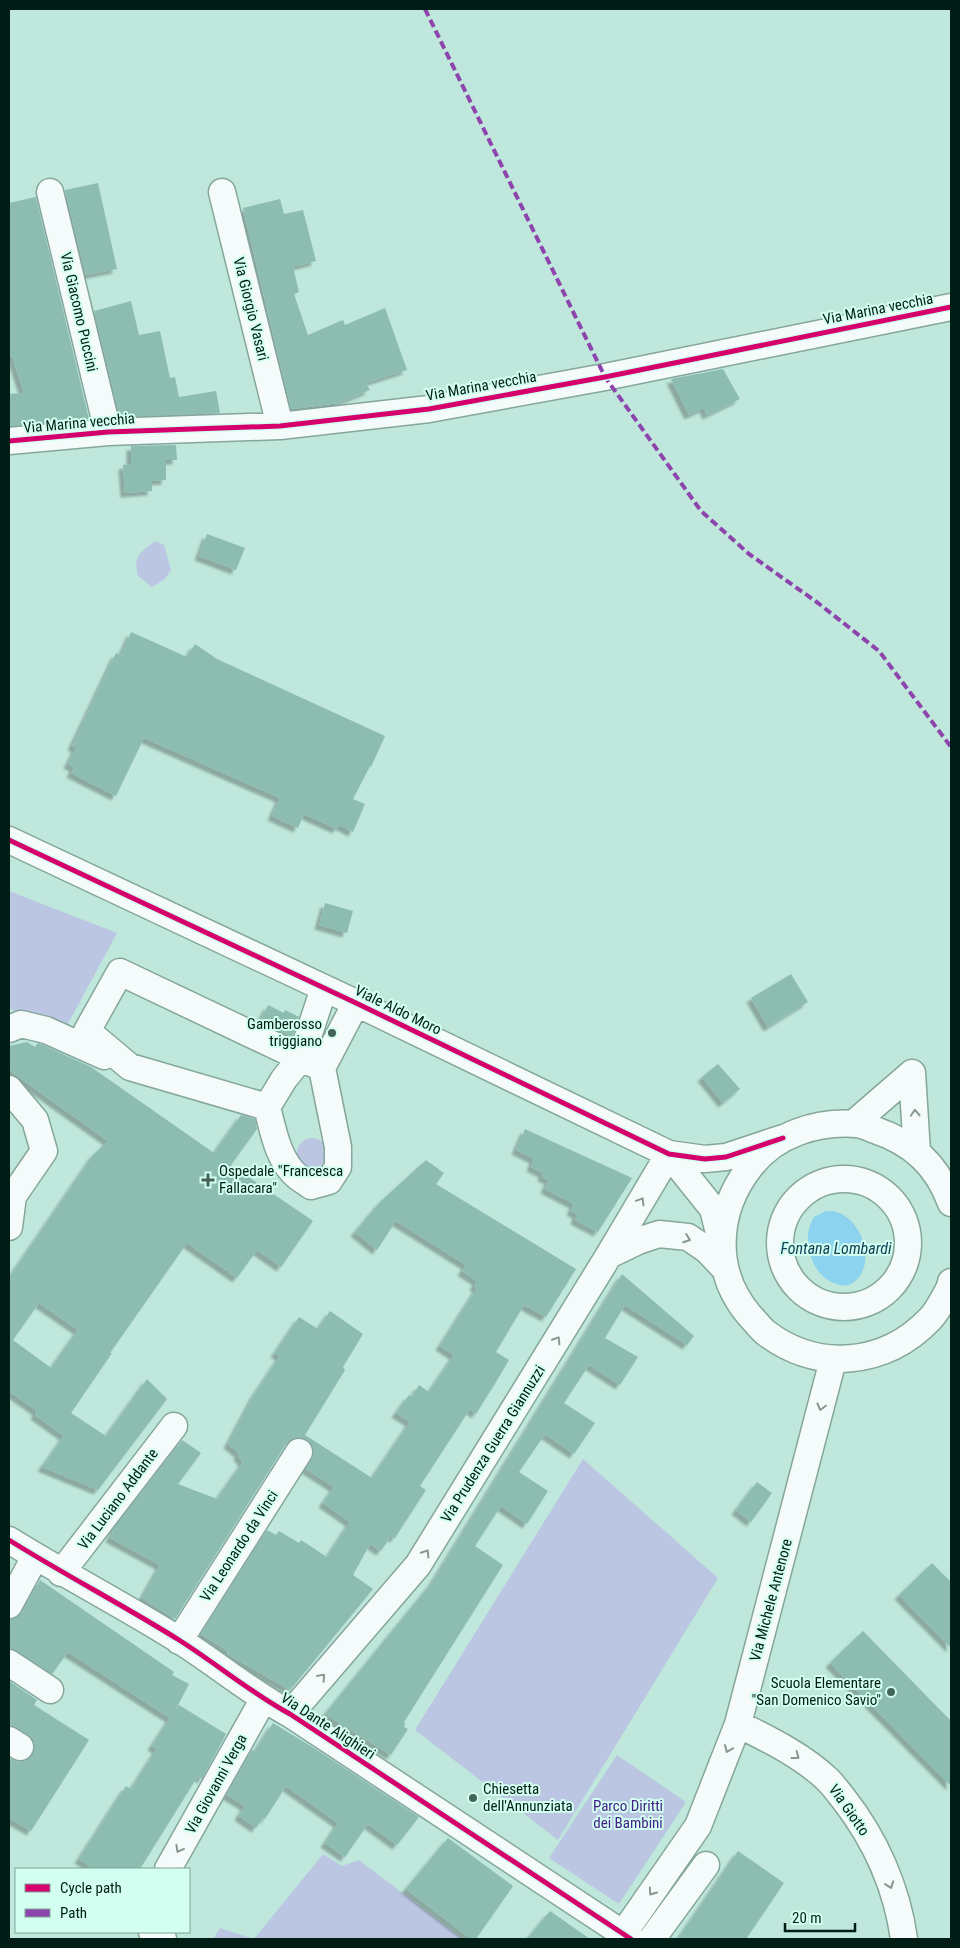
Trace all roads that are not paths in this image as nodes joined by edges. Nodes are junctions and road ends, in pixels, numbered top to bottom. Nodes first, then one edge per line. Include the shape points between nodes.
1 (50, 192) dead end
2 (222, 192) dead end
3 (951, 307) edge
4 (280, 426) junction
5 (108, 432) junction
6 (9, 442) edge
7 (9, 840) edge
8 (324, 988) junction
9 (356, 1003) junction
10 (9, 1029) edge
11 (312, 1063) junction
12 (130, 1067) junction
13 (9, 1089) edge
14 (267, 1107) junction
15 (853, 1124) junction
16 (783, 1138) junction
17 (917, 1152) junction
18 (668, 1154) junction
19 (944, 1176) edge
20 (951, 1203) edge
21 (9, 1227) edge
22 (722, 1244) junction
23 (609, 1256) junction
24 (725, 1269) junction
25 (951, 1282) edge
26 (863, 1305) joint
27 (943, 1312) edge
28 (833, 1360) junction
29 (174, 1426) dead end
30 (299, 1452) dead end
31 (9, 1540) edge
32 (35, 1556) junction
33 (61, 1573) junction
34 (9, 1604) edge
35 (179, 1640) junction
36 (9, 1663) edge
37 (50, 1690) dead end
38 (263, 1700) junction
39 (290, 1714) junction
40 (738, 1724) junction
41 (706, 1865) dead end
42 (169, 1868) edge
43 (627, 1937) edge
44 (652, 1939) edge
45 (904, 1939) edge

1 - 5 street, Via Giacomo Puccini
2 - 4 street, Via Giorgio Vasari
3 - 4 street, Via Marina vecchia via 605,377 429,408
4 - 5 street, Via Marina vecchia
5 - 6 street, Via Marina vecchia
7 - 8 street, Viale Aldo Moro
8 - 9 street, Viale Aldo Moro
8 - 11 street
9 - 11 street
9 - 18 street, Viale Aldo Moro
10 - 12 street via 21,1024 46,1030
11 - 12 street via 120,972 87,1031
11 - 14 street via 284,1080
11 - 14 street via 338,1147 338,1167 329,1181 312,1186 297,1176 275,1139
12 - 14 street
13 - 21 street via 35,1120 44,1151 13,1196
15 - 16 street via 820,1124
15 - 17 street via 896,1137
17 -> 15 street via 912,1073
16 - 18 street, Viale Aldo Moro via 726,1157 705,1159
16 - 22 street via 757,1156 738,1182 726,1212
17 - 19 street
18 - 22 street, Viale Aldo Moro via 713,1209
23 -> 18 street, Via Prudenza Guerra Giannuzzi
19 - 20 street
22 - 24 street
23 -> 24 street via 659,1234 688,1237 707,1250
39 -> 23 street, Via Prudenza Guerra Giannuzzi via 418,1565
24 - 28 street via 740,1304 764,1332 797,1352
25 - 27 street
26 - 26 street via 837,1307 813,1299 794,1283 782,1260 780,1235 788,1211 804,1192 826,1180 852,1178 876,1186 895,1202 907,1225 909,1250 901,1274 885,1294
27 - 28 street via 903,1342 870,1357
28 -> 40 street, Via Michele Antenore
29 - 33 street, Via Luciano Addante
30 - 35 street, Via Leonardo da Vinci
31 - 32 street, Via Dante Alighieri
32 - 33 street, Via Dante Alighieri
32 - 34 street
33 - 35 street, Via Dante Alighieri
35 - 38 street, Via Dante Alighieri
36 - 37 street
38 - 39 street, Via Dante Alighieri
38 -> 42 street, Via Giovanni Verga
39 - 43 street, Via Dante Alighieri
40 -> 43 street, Via Michele Antenore via 698,1826
40 -> 45 street, Via Giotto via 785,1748 829,1781 861,1821 887,1875 900,1911
41 - 44 street

